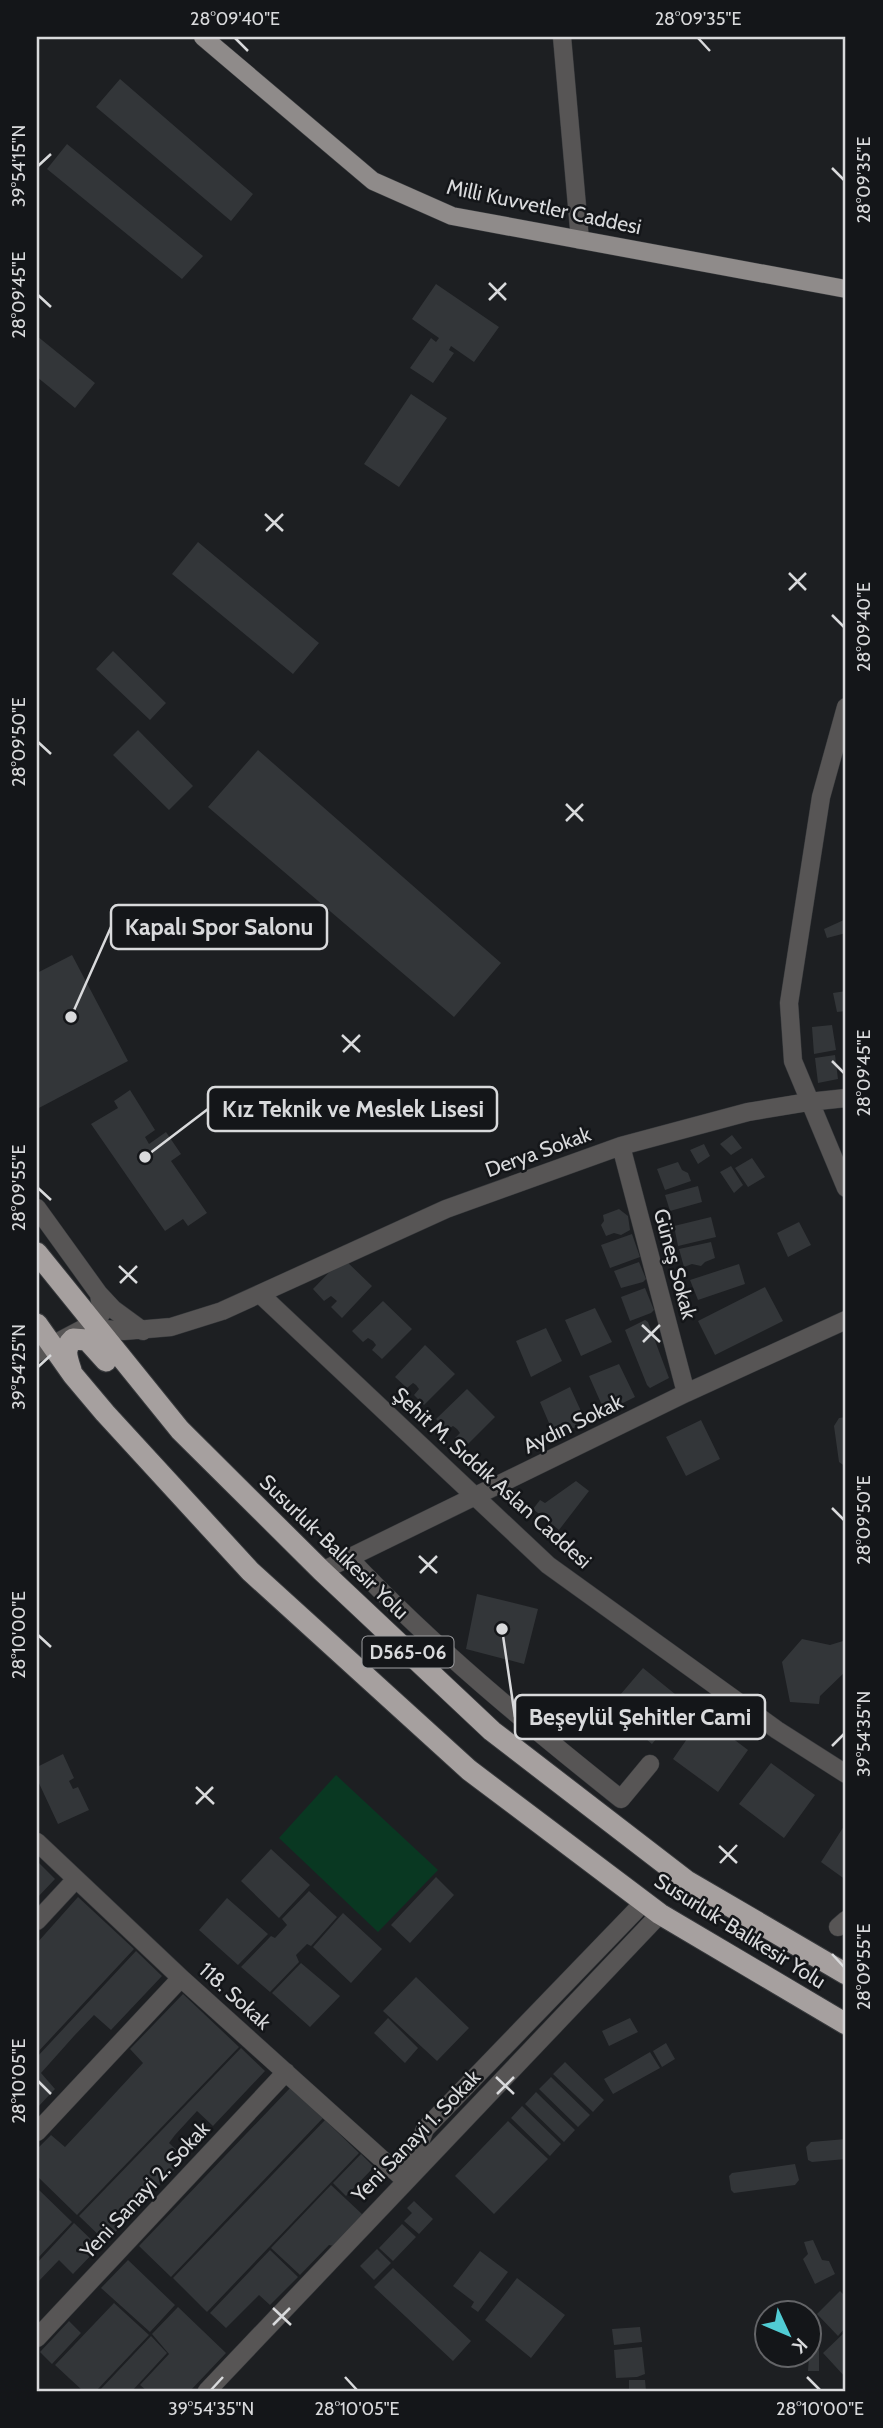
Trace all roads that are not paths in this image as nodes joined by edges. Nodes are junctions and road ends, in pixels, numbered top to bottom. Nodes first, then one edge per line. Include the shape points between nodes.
1 (203, 37) edge
2 (562, 37) edge
3 (580, 240) junction
4 (846, 289) edge
5 (846, 707) edge
6 (846, 1098) edge
7 (808, 1102) junction
8 (621, 1146) junction
9 (846, 1188) edge
10 (37, 1208) edge
11 (37, 1253) edge
12 (99, 1294) junction
13 (260, 1294) junction
14 (846, 1320) edge
15 (37, 1324) edge
16 (92, 1324) junction
17 (143, 1331) junction
18 (44, 1349) edge
19 (73, 1375) junction
20 (686, 1393) junction
21 (248, 1497) junction
22 (475, 1498) junction
23 (349, 1558) junction
24 (322, 1571) junction
25 (650, 1764) dead end
26 (846, 1774) edge
27 (37, 1842) edge
28 (76, 1879) junction
29 (652, 1908) junction
30 (37, 1921) edge
31 (846, 1974) edge
32 (181, 1979) junction
33 (846, 2024) edge
34 (286, 2072) junction
35 (37, 2132) edge
36 (405, 2180) junction
37 (37, 2338) edge
38 (206, 2391) edge

1 - 3 main road, Milli Kuvvetler Caddesi via 373,181 452,216
2 - 3 street
3 - 4 main road, Milli Kuvvetler Caddesi
5 - 7 street via 821,797 789,1003 793,1061
6 - 7 street, Derya Sokak
7 - 8 street, Derya Sokak via 748,1112
7 - 9 street
8 - 13 street, Derya Sokak via 446,1209
8 - 20 street, Güneş Sokak
10 - 12 street
11 - 16 highway, Susurluk-Balıkesir Yolu / D565-06
12 - 16 street via 102,1312
12 - 17 street
13 - 17 street, Derya Sokak via 222,1311
13 - 22 street, Şehit M. Sıddık Aslan Caddesi
14 - 20 street, Aydın Sokak
15 - 18 highway, Susurluk-Balıkesir Yolu / D565-06
16 - 17 street, Derya Sokak
16 - 18 street
16 - 21 highway, Susurluk-Balıkesir Yolu / D565-06 via 180,1430
18 - 19 highway, Susurluk-Balıkesir Yolu / D565-06
19 - 21 highway via 67,1346 80,1338 94,1346 196,1464
19 - 29 highway, Susurluk-Balıkesir Yolu / D565-06 via 250,1572 469,1770
20 - 22 street, Aydın Sokak
21 - 24 highway, Susurluk-Balıkesir Yolu / D565-06
22 - 23 street, Aydın Sokak
22 - 26 street, Şehit M. Sıddık Aslan Caddesi via 548,1565 777,1730
23 - 24 street, Aydın Sokak
23 - 25 street via 387,1599 621,1799
24 - 31 highway, Susurluk-Balıkesir Yolu / D565-06 via 492,1731 687,1881
27 - 28 street, 118. Sokak
28 - 30 street
28 - 32 street, 118. Sokak
29 - 33 highway, Susurluk-Balıkesir Yolu / D565-06
29 - 36 street via 425,2129
32 - 34 street, 118. Sokak
32 - 35 street
34 - 36 street, 118. Sokak
34 - 37 street, Yeni Sanayi 2. Sokak
36 - 38 street, Yeni Sanayi 1. Sokak

